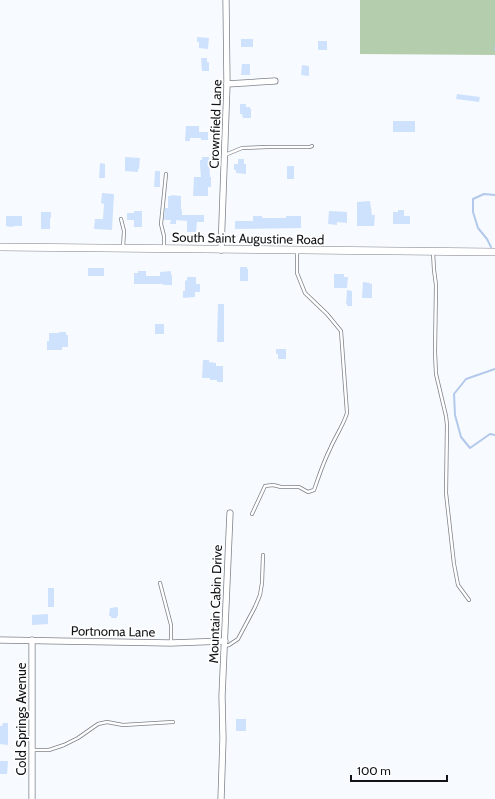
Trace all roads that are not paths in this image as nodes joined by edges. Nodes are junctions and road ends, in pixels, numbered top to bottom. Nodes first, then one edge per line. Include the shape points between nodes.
1 (226, 0) edge
2 (276, 81) dead end
3 (227, 84) junction
4 (312, 146) dead end
5 (225, 155) junction
6 (166, 174) dead end
7 (121, 219) dead end
8 (0, 247) edge
9 (123, 248) junction
10 (164, 249) junction
11 (221, 250) junction
12 (297, 250) junction
13 (433, 252) junction
14 (495, 252) edge
15 (230, 513) dead end
16 (252, 514) dead end
17 (263, 555) dead end
18 (160, 583) dead end
19 (468, 600) dead end
20 (0, 640) edge
21 (32, 640) junction
22 (171, 643) junction
23 (224, 644) junction
24 (173, 722) dead end
25 (32, 750) junction
26 (32, 799) edge
27 (221, 799) edge

1 - 3 street, Crownfield Lane
2 - 3 street
3 - 5 street, Crownfield Lane
4 - 5 lane via 242,148
5 - 11 street, Crownfield Lane
6 - 10 lane via 161,224
7 - 9 lane via 124,231
8 - 9 street, South Saint Augustine Road
9 - 10 street, South Saint Augustine Road
10 - 11 street, South Saint Augustine Road
11 - 12 street, South Saint Augustine Road
12 - 13 street, South Saint Augustine Road
12 - 16 lane via 297,273 305,293 341,331 347,413 325,459 314,490 308,492 299,487 265,486
13 - 14 street, South Saint Augustine Road
13 - 19 lane via 436,285 436,374 447,425 446,493 458,585
15 - 23 street, Mountain Cabin Drive
17 - 23 lane via 262,583 256,607 238,639 229,645
18 - 22 lane via 171,625
20 - 21 street, Portnoma Lane
21 - 22 street, Portnoma Lane
21 - 25 street, Cold Springs Avenue
22 - 23 street, Portnoma Lane
23 - 27 street, Mountain Cabin Drive
24 - 25 lane via 123,725 107,722 98,724 64,745 49,750
25 - 26 street, Cold Springs Avenue

